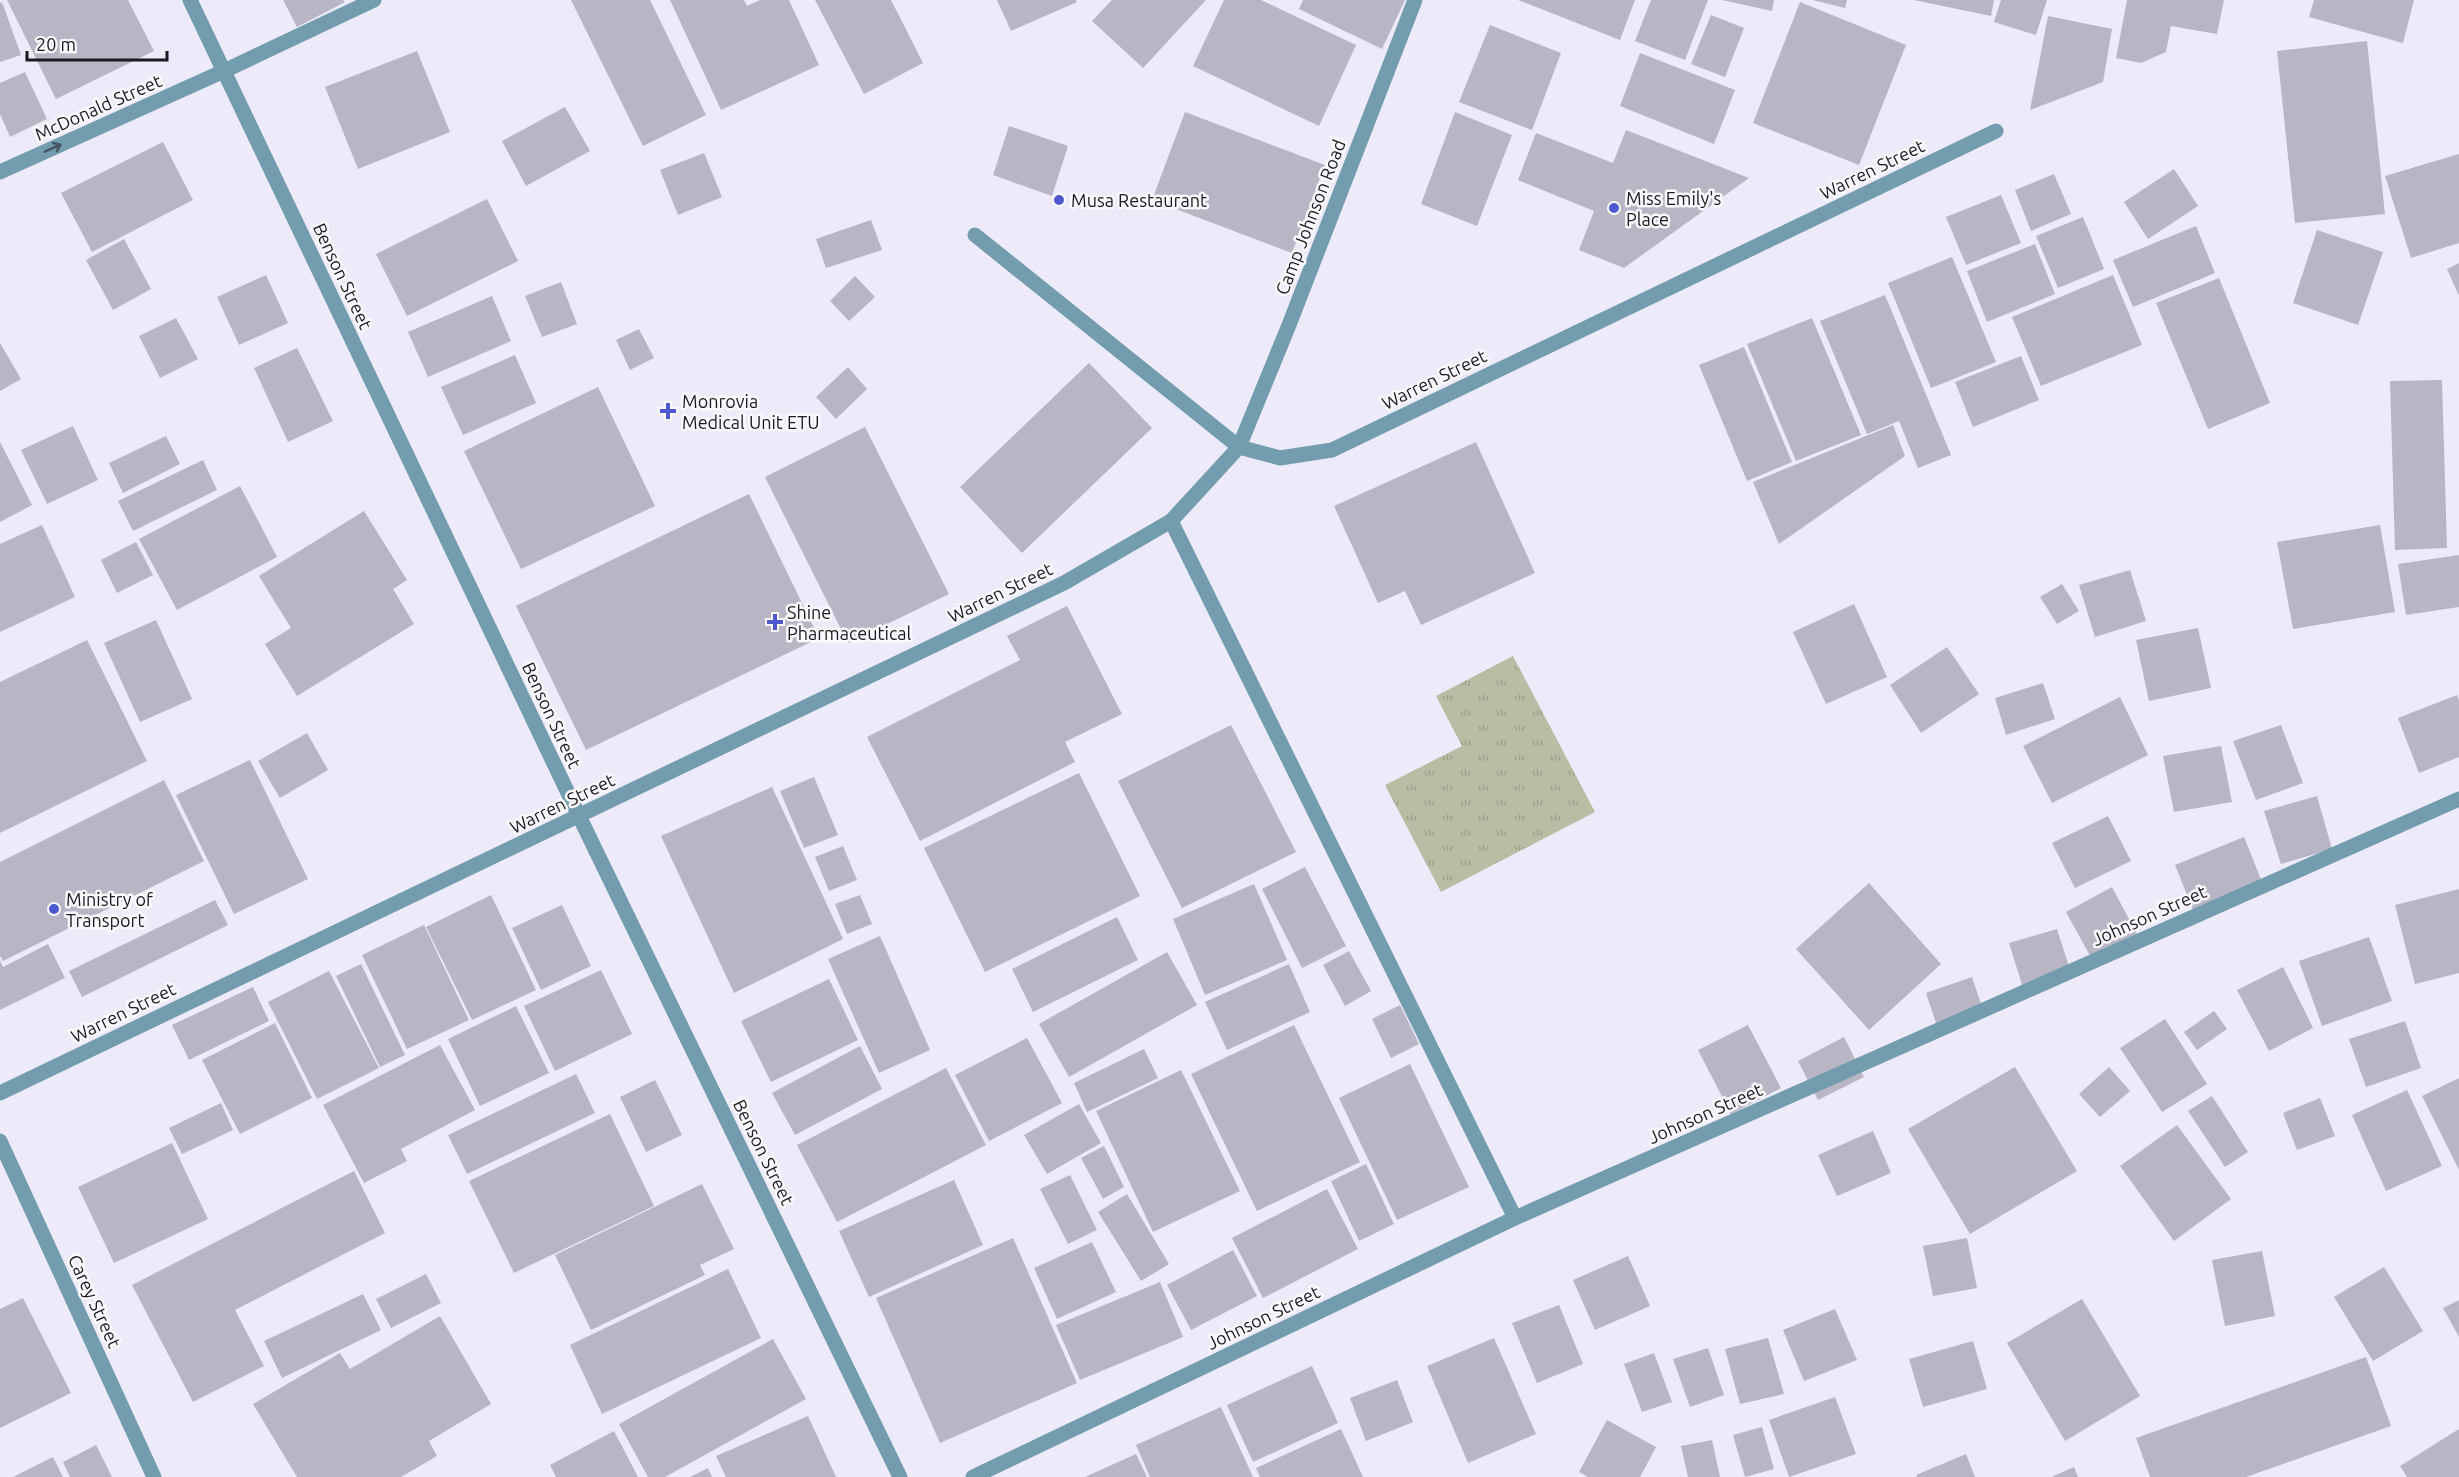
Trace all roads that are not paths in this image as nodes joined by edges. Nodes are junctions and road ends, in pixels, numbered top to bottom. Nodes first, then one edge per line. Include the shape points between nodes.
1 (190, 0) edge
2 (374, 0) edge
3 (1415, 0) edge
4 (224, 71) junction
5 (1996, 131) dead end
6 (0, 172) edge
7 (975, 235) dead end
8 (1239, 447) junction
9 (1172, 521) junction
10 (2459, 799) edge
11 (579, 816) junction
12 (0, 1093) edge
13 (0, 1141) edge
14 (1515, 1218) junction
15 (154, 1477) edge
16 (900, 1477) edge
17 (973, 1477) edge

1 - 4 street, Benson Street
2 - 4 street, McDonald Street
3 - 8 street, Camp Johnson Road
6 -> 4 street, McDonald Street
4 - 11 street, Benson Street
5 - 8 street, Warren Street via 1332,450 1280,458
7 - 8 street
8 - 9 street, Warren Street
9 - 11 street, Warren Street via 1064,583
9 - 14 street
10 - 14 street, Johnson Street
11 - 12 street, Warren Street
11 - 16 street, Benson Street
13 - 15 street, Carey Street
14 - 17 street, Johnson Street

